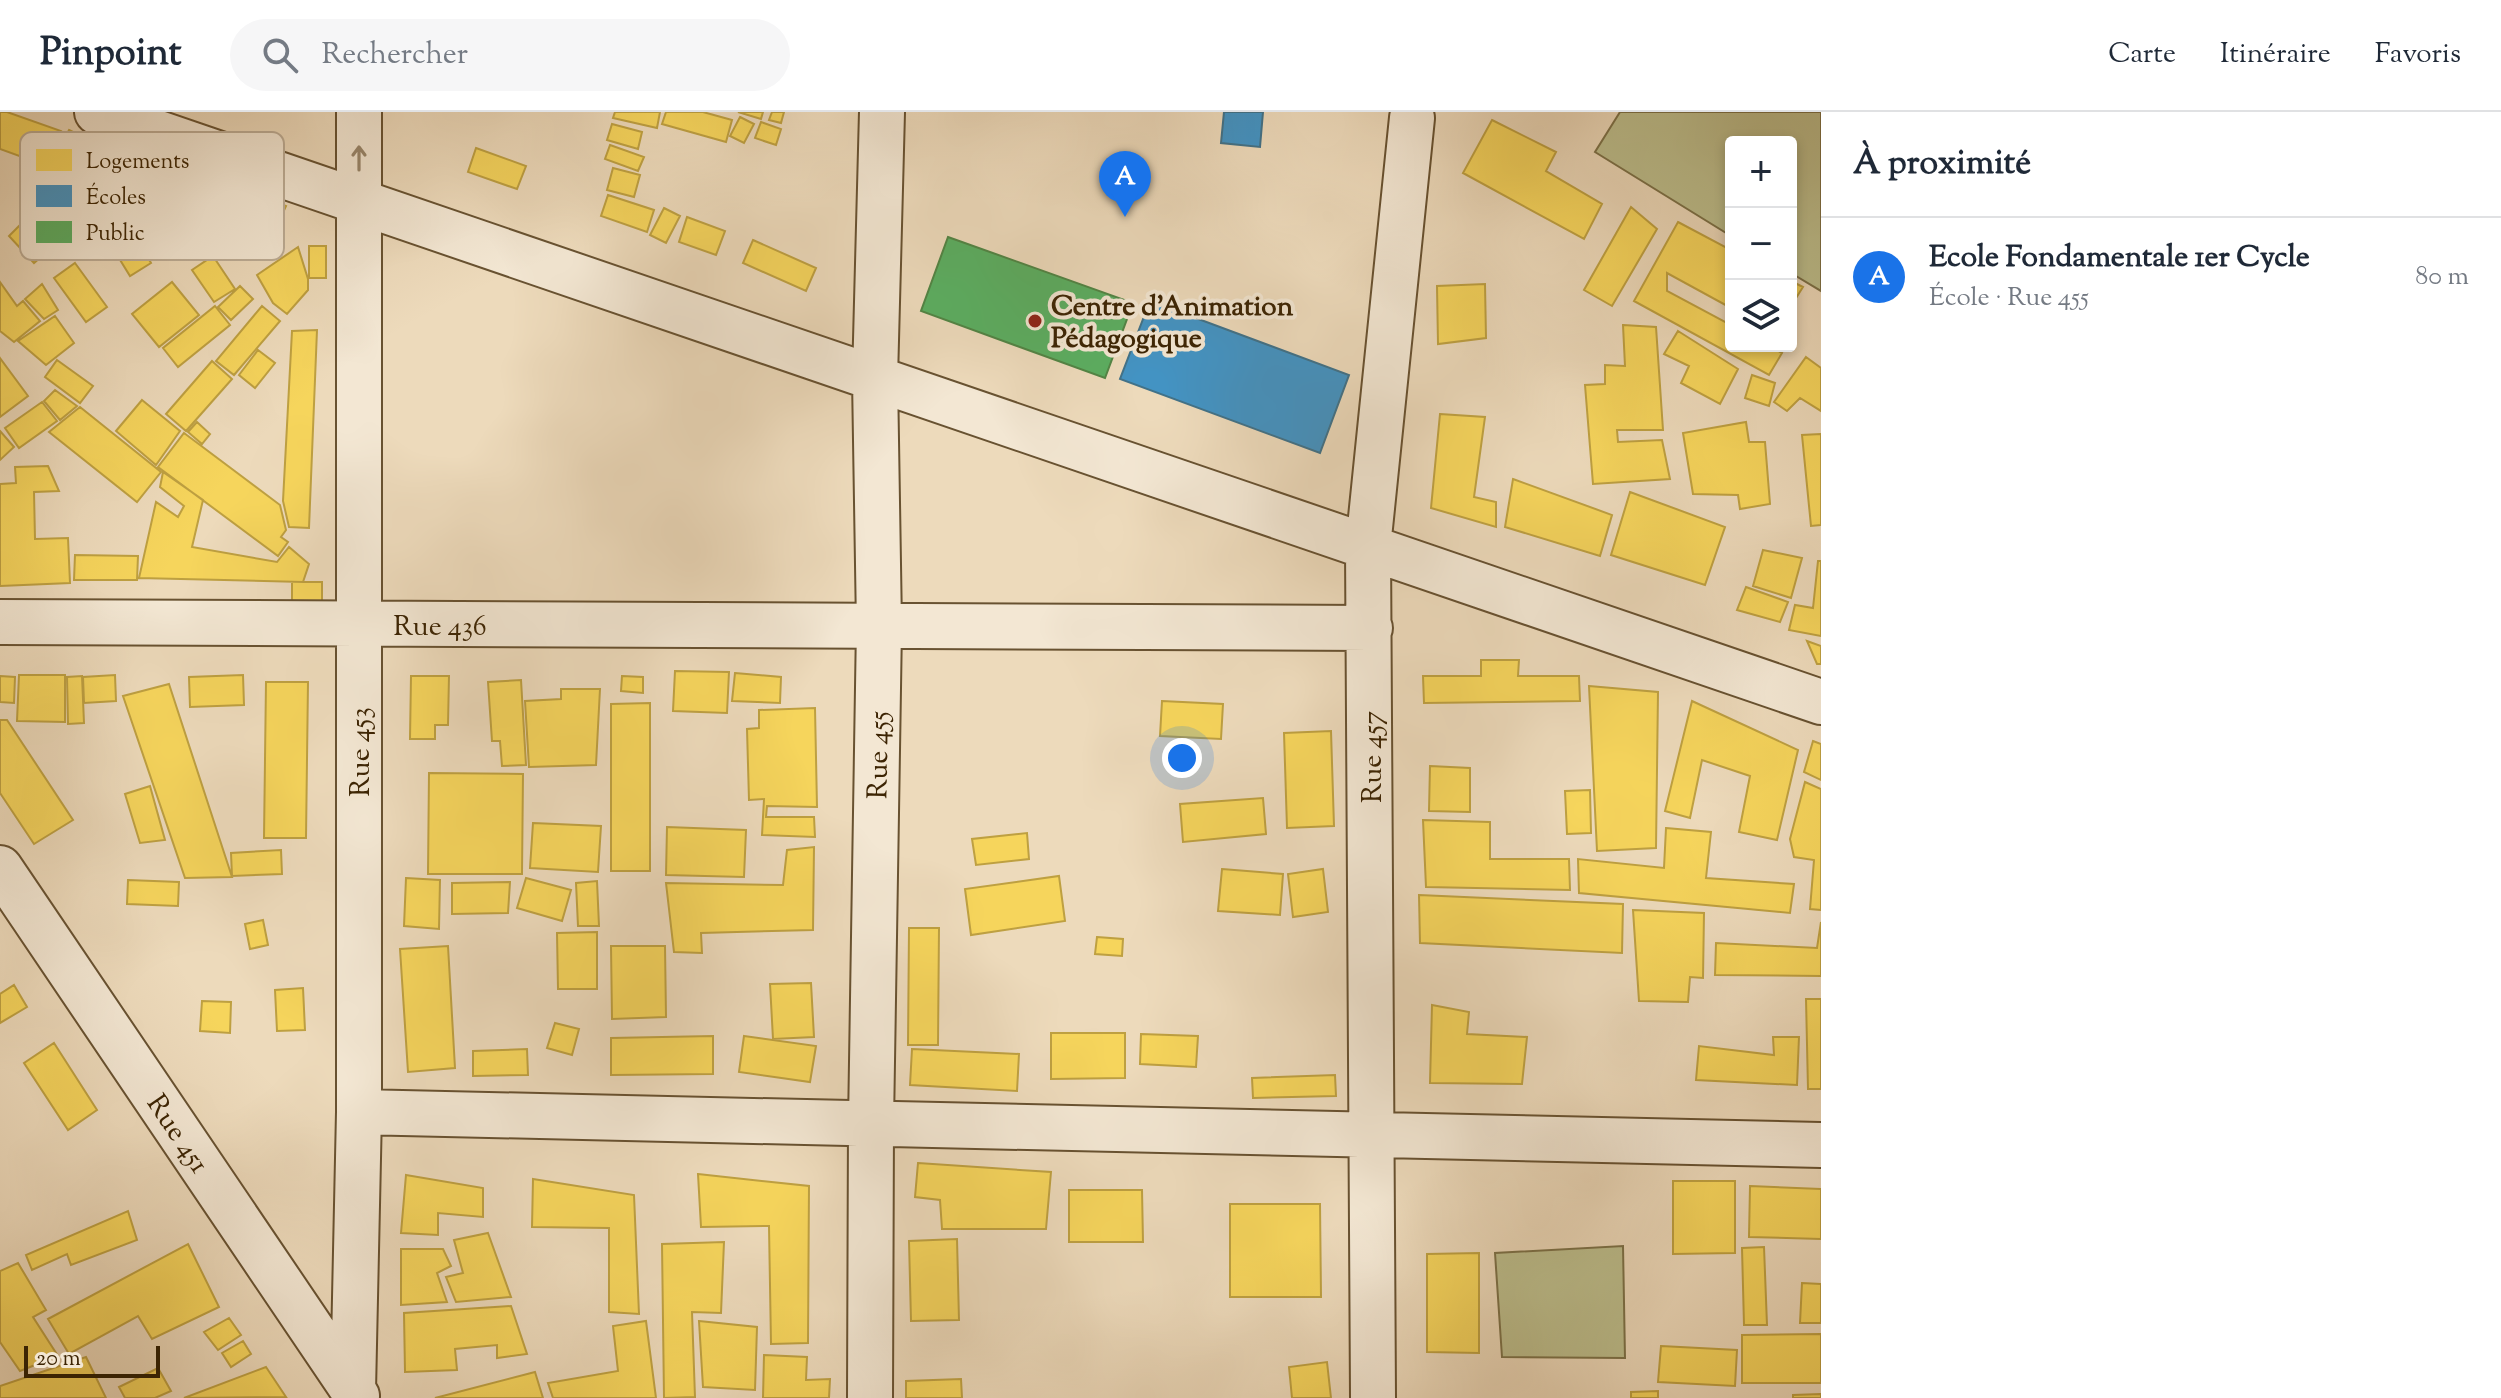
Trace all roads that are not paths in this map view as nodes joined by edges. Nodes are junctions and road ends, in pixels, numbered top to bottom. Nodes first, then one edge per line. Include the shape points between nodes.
1 (97, 112) edge
2 (359, 112) edge
3 (882, 112) edge
4 (1412, 118) dead end
5 (154, 132) edge
6 (284, 178) edge
7 (359, 204) junction
8 (875, 378) junction
9 (1368, 547) junction
10 (0, 622) edge
11 (359, 625) junction
12 (879, 626) junction
13 (1370, 628) junction
14 (1821, 702) edge
15 (0, 868) edge
16 (359, 1112) junction
17 (871, 1124) junction
18 (1372, 1135) junction
19 (1821, 1145) edge
20 (356, 1395) edge
21 (870, 1398) edge
22 (1373, 1398) edge

1 - 5 street
7 -> 2 street, Rue 453
3 - 8 street, Rue 455
4 - 9 street, Rue 457
6 - 7 street
7 - 8 street
7 - 11 street, Rue 453
8 - 9 street
8 - 12 street, Rue 455
9 - 13 street, Rue 457
9 - 14 street
10 - 11 street, Rue 436
11 - 12 street, Rue 436
11 - 16 street, Rue 453
12 - 13 street, Rue 436
12 - 17 street, Rue 455
13 - 18 street, Rue 457
15 - 20 street, Rue 451
16 - 17 street
16 - 20 street, Rue 453
17 - 18 street
17 - 21 street, Rue 455
18 - 19 street
18 - 22 street, Rue 457

